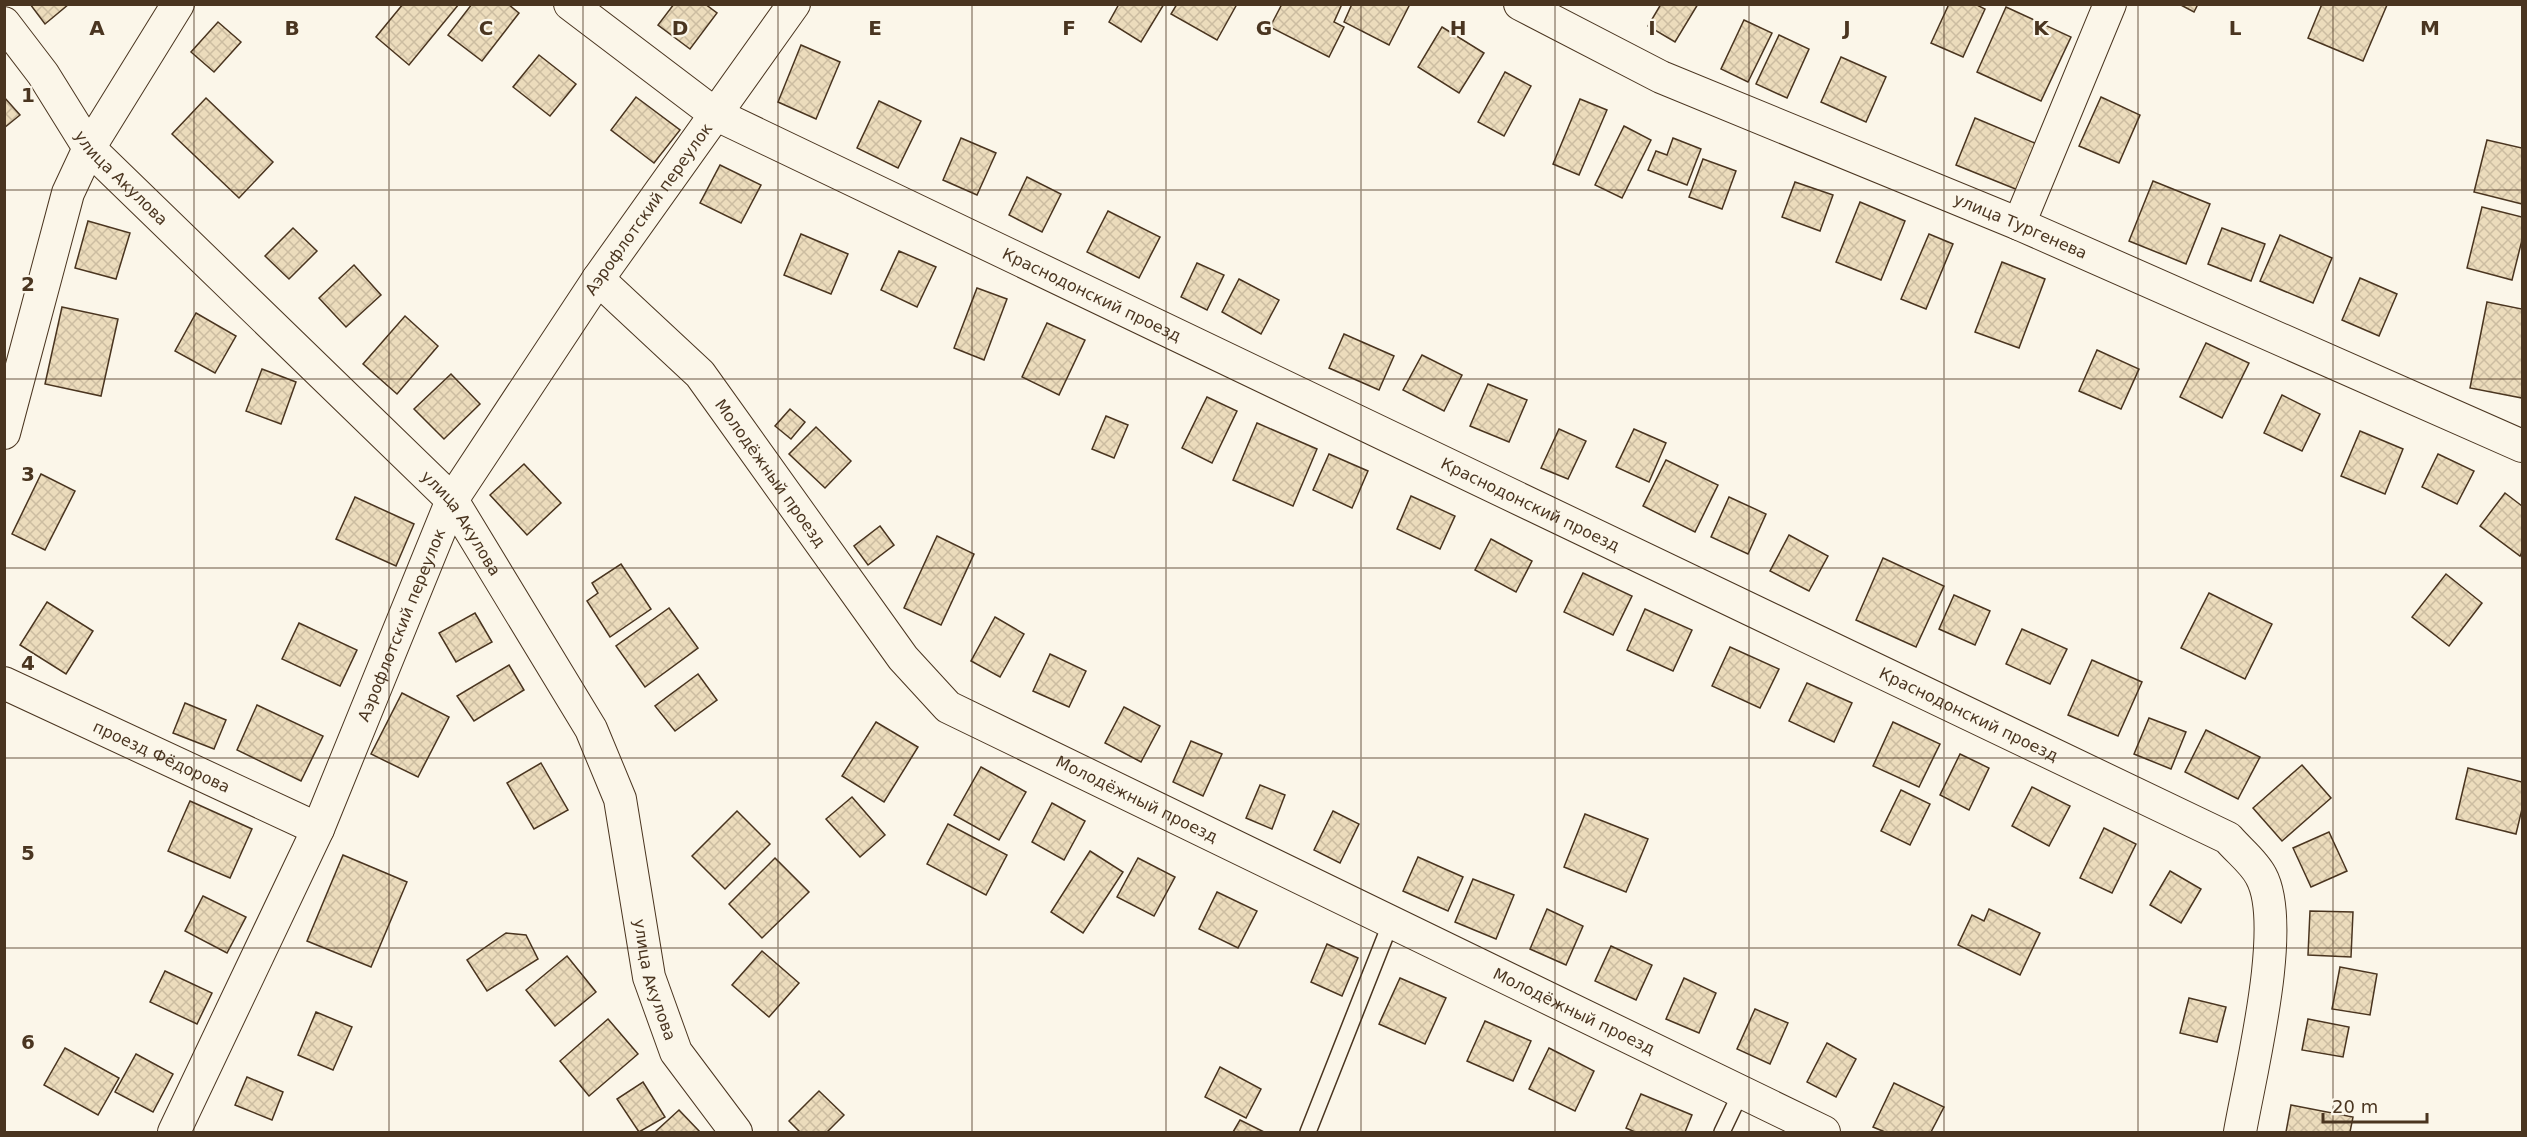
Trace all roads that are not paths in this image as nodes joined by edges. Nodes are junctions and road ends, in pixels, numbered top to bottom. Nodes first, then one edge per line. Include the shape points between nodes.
1 (178, 4) edge
2 (570, 4) edge
3 (795, 4) edge
4 (1520, 4) edge
5 (2110, 4) edge
6 (4, 23) edge
7 (715, 114) junction
8 (89, 148) junction
9 (2019, 224) junction
10 (598, 279) junction
11 (4, 433) edge
12 (2523, 446) edge
13 (452, 500) junction
14 (4, 683) edge
15 (318, 829) junction
16 (1391, 922) junction
17 (1741, 1092) junction
18 (175, 1132) edge
19 (736, 1132) edge
20 (1308, 1132) edge
21 (1722, 1132) edge
22 (1824, 1132) edge
23 (2240, 1132) edge

1 - 8 street
2 - 7 street, Краснодонский проезд
3 - 7 street, Аэрофлотский переулок
4 - 9 street, улица Тургенева via 1661,77
5 - 9 street
6 - 8 street, улица Акулова via 43,74
7 - 10 street, Аэрофлотский переулок
7 - 23 street, Краснодонский проезд via 2228,838 2261,875 2271,904 2270,960
8 - 11 street via 68,194
8 - 13 street, улица Акулова
9 - 12 street, улица Тургенева
10 - 13 street, Аэрофлотский переулок
10 - 16 street, Молодёжный проезд via 700,374 903,658 948,707
13 - 15 street, Аэрофлотский переулок
13 - 19 street, улица Акулова via 591,729 620,800 649,977 676,1052
14 - 15 street, проезд Фёдорова
15 - 18 street, Аэрофлотский переулок
16 - 17 street, Молодёжный проезд
16 - 20 lane
17 - 21 lane
17 - 22 street, Молодёжный проезд

